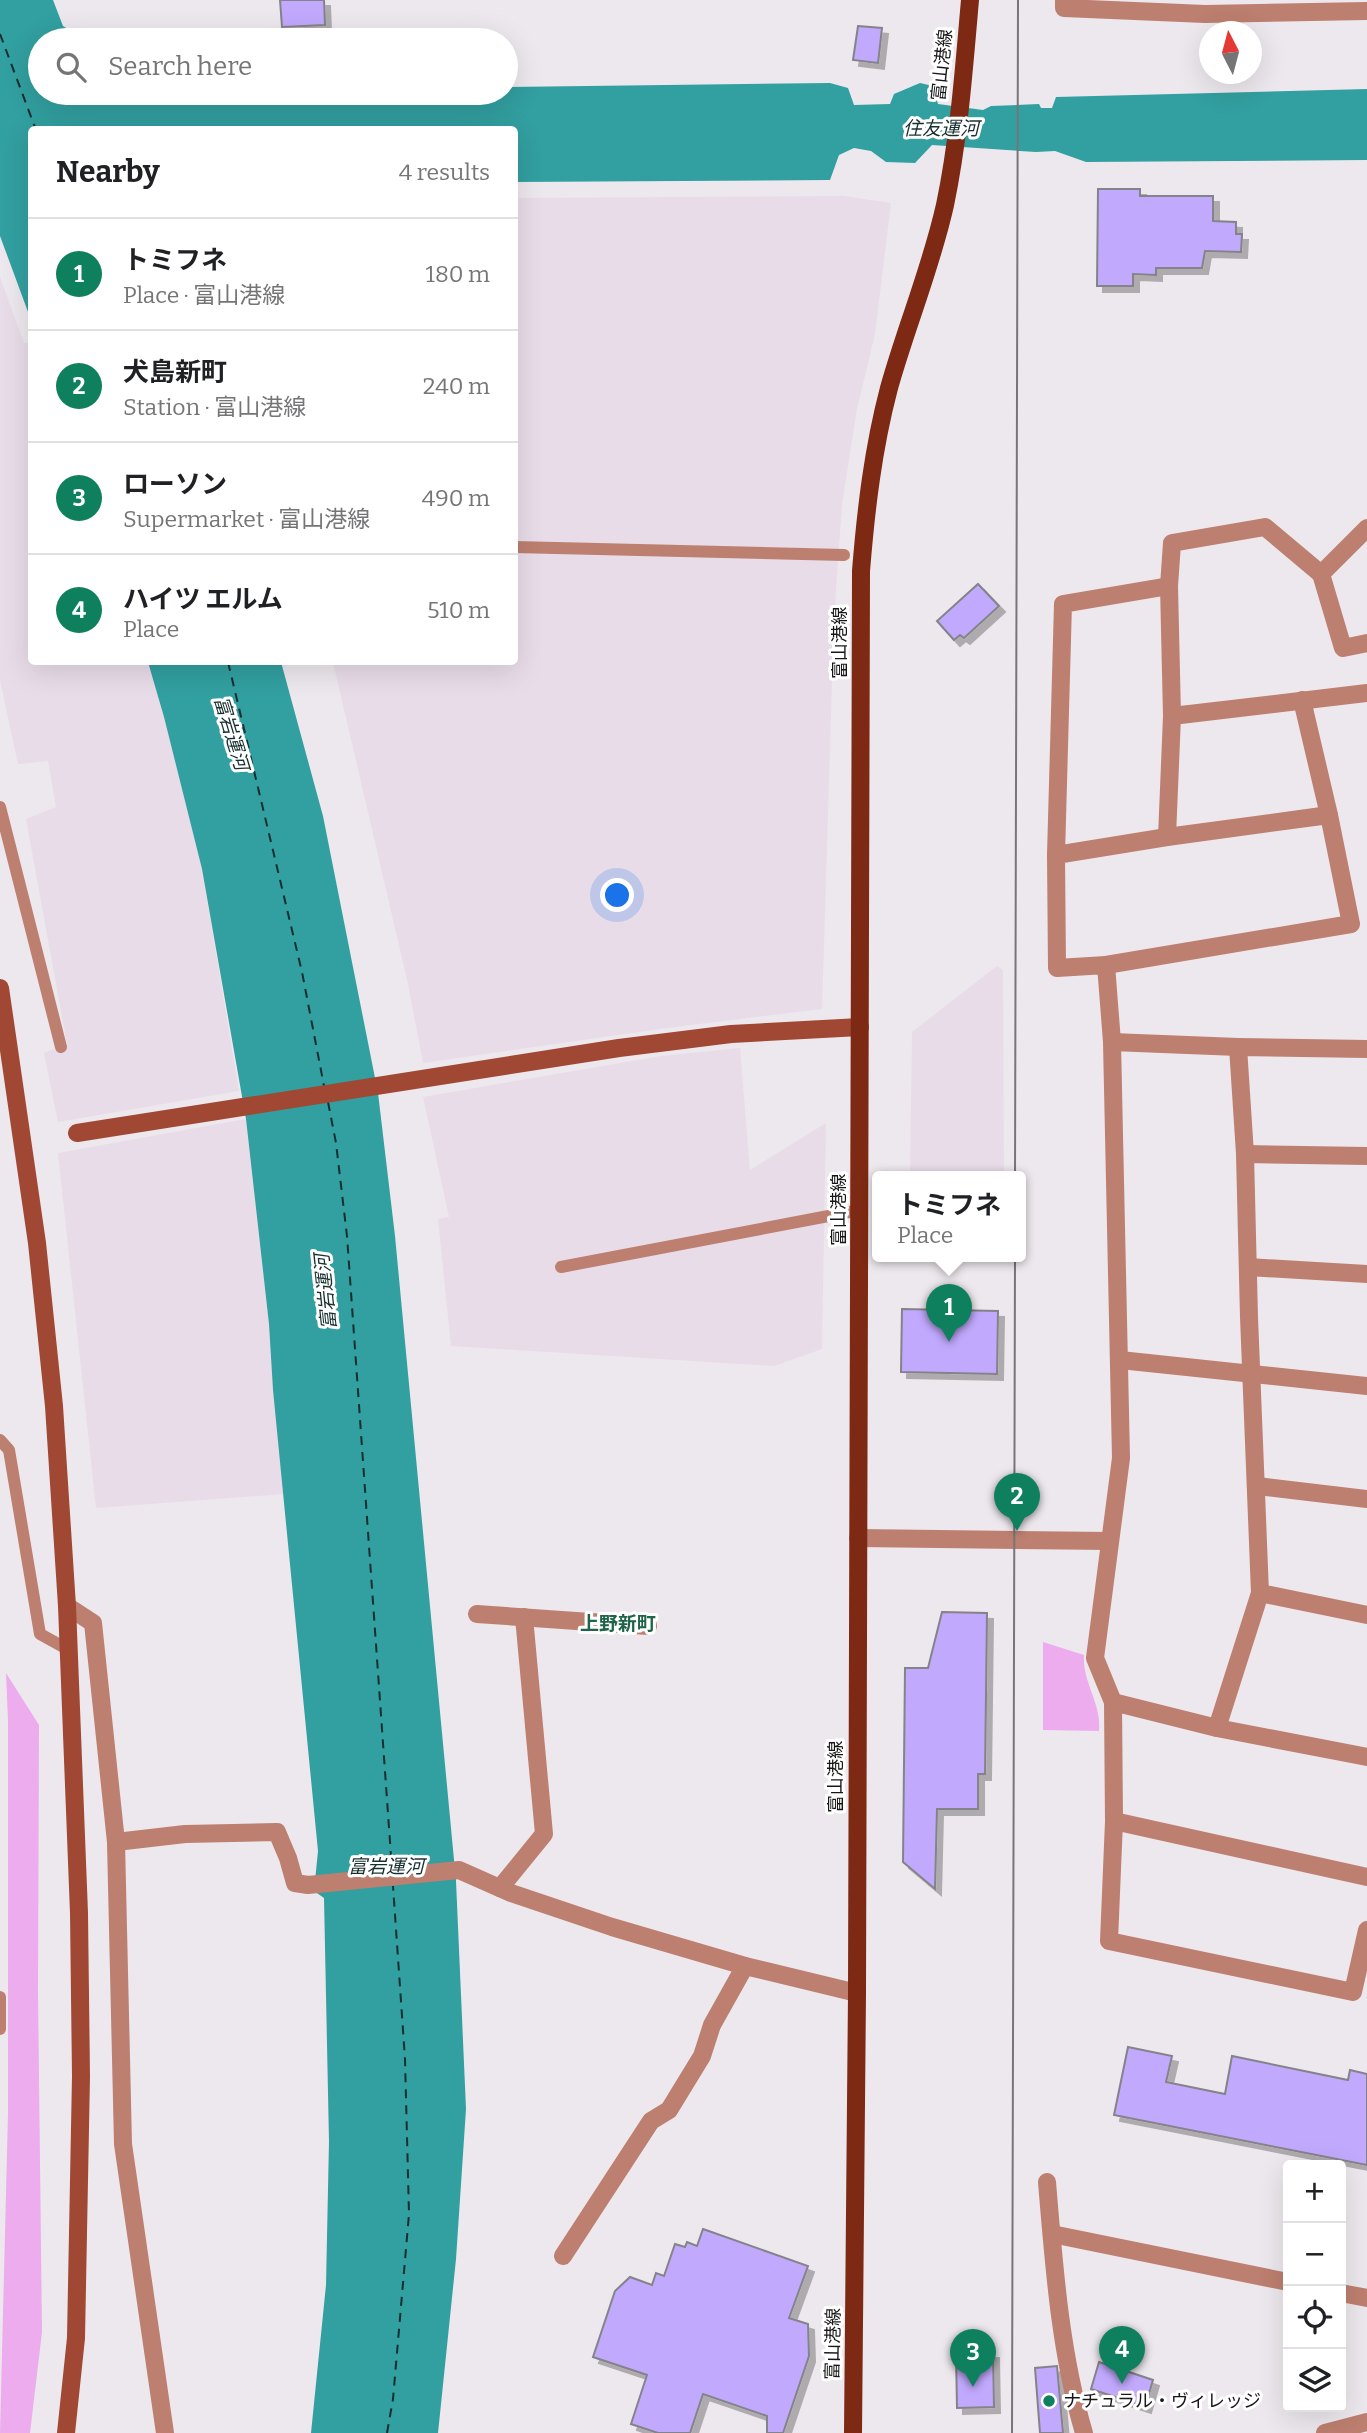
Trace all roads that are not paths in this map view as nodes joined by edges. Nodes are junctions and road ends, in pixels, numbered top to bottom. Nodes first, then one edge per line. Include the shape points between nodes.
1 (970, 0) edge
2 (1064, 0) edge
3 (1338, 6) edge
4 (1367, 11) edge
5 (1367, 528) edge
6 (518, 547) edge
7 (844, 555) dead end
8 (1321, 574) junction
9 (1169, 586) junction
10 (1367, 643) edge
11 (1367, 693) edge
12 (1302, 700) junction
13 (1172, 716) junction
14 (0, 807) edge
15 (1329, 814) junction
16 (1167, 837) junction
17 (1056, 855) junction
18 (1106, 965) junction
19 (0, 988) edge
20 (860, 1027) junction
21 (1112, 1042) junction
22 (61, 1047) dead end
23 (1238, 1047) junction
24 (1367, 1049) edge
25 (77, 1133) dead end
26 (1245, 1154) junction
27 (1367, 1156) edge
28 (860, 1210) junction
29 (561, 1267) dead end
30 (1248, 1267) junction
31 (1367, 1274) edge
32 (1119, 1360) junction
33 (1253, 1373) junction
34 (1367, 1387) edge
35 (0, 1440) edge
36 (1257, 1486) junction
37 (1367, 1499) edge
38 (858, 1538) junction
39 (1110, 1541) junction
40 (1260, 1593) junction
41 (67, 1606) junction
42 (477, 1614) dead end
43 (1367, 1615) edge
44 (524, 1617) junction
45 (648, 1626) dead end
46 (69, 1650) junction
47 (1113, 1702) junction
48 (1217, 1728) junction
49 (1367, 1757) edge
50 (1114, 1821) junction
51 (116, 1842) junction
52 (1367, 1877) edge
53 (500, 1888) junction
54 (1367, 1930) edge
55 (745, 1966) junction
56 (857, 1993) junction
57 (0, 1997) edge
58 (0, 2029) edge
59 (1048, 2182) dead end
60 (1052, 2234) junction
61 (564, 2256) dead end
62 (1283, 2281) edge
63 (1346, 2294) edge
64 (1367, 2298) edge
65 (1367, 2422) edge
66 (66, 2433) edge
67 (165, 2433) edge
68 (853, 2433) edge
69 (1084, 2433) edge
70 (1325, 2433) edge

1 - 20 main road, 富山港線 via 945,205 890,388 874,452 866,514 861,572
2 - 3 street via 1064,8 1205,14
3 - 4 street
5 - 8 street
6 - 7 lane
8 - 9 street via 1265,527 1172,543
8 - 10 street via 1343,648
9 - 13 street
9 - 17 street via 1063,604
11 - 12 street
12 - 13 street
12 - 15 street
13 - 16 street
14 - 22 lane
15 - 16 street
15 - 18 street via 1351,924
16 - 17 street
17 - 18 street via 1057,968
18 - 21 street
19 - 41 street via 37,1243 54,1406
20 - 25 street via 731,1034 619,1048
20 - 28 main road, 富山港線
21 - 23 street
21 - 32 street
23 - 24 street
23 - 26 street
26 - 27 street
26 - 30 street
28 - 29 lane
28 - 38 main road, 富山港線
30 - 31 street
30 - 33 street
32 - 33 street
32 - 39 street via 1121,1458
33 - 34 street
33 - 36 street
35 - 46 lane via 9,1450 40,1634
36 - 37 street
36 - 40 street
38 - 39 street
38 - 56 main road, 富山港線
39 - 47 street via 1095,1658
40 - 43 street
40 - 48 street
41 - 46 street
41 - 51 street via 93,1623
42 - 44 street
44 - 45 street
44 - 53 street via 544,1834
46 - 66 street via 81,2076 76,2338
47 - 48 street
47 - 50 street
48 - 49 street
50 - 52 street
50 - 54 street via 1109,1941 1353,1992
51 - 53 street via 185,1834 277,1832 295,1883 459,1870
51 - 67 street via 123,2144
53 - 55 street
55 - 56 street
55 - 61 street via 712,2025 702,2056 669,2110 651,2121
56 - 68 main road, 富山港線
57 - 58 lane
59 - 60 street
60 - 62 street
60 - 69 street via 1057,2295
63 - 64 street
65 - 70 street

